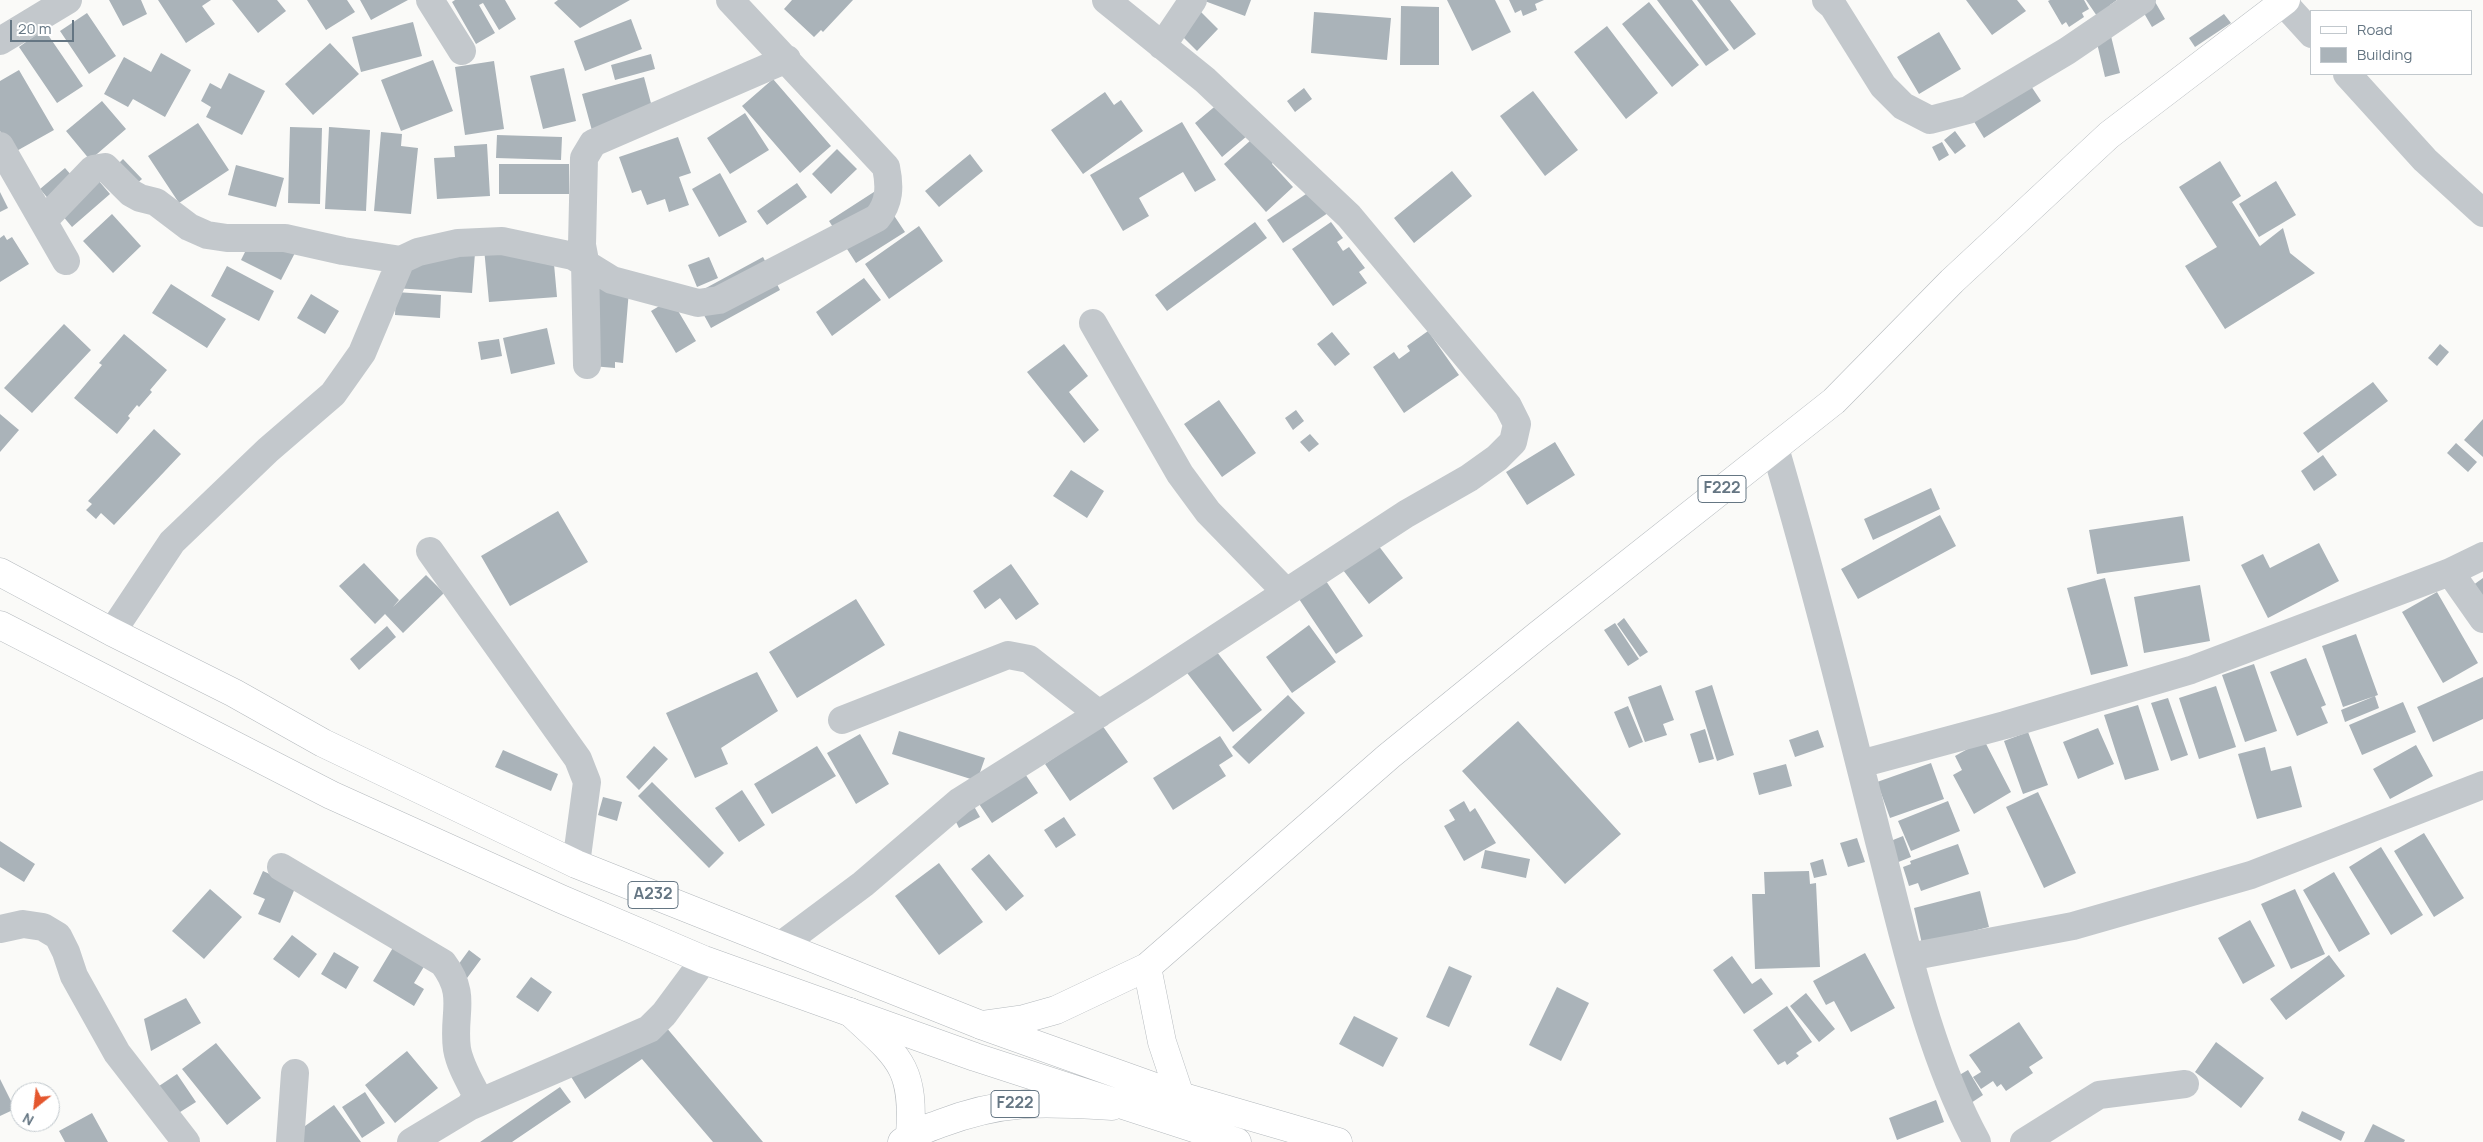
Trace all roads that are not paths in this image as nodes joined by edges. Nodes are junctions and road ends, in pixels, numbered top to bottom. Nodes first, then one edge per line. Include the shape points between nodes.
1 (68, 0) edge
2 (430, 0) edge
3 (730, 0) edge
4 (1106, 0) edge
5 (1193, 0) edge
6 (1826, 0) edge
7 (2142, 0) edge
8 (2283, 1) edge
9 (2310, 32) edge
10 (0, 42) edge
11 (1162, 46) junction
12 (462, 51) dead end
13 (787, 59) junction
14 (2349, 75) edge
15 (0, 146) edge
16 (2483, 213) edge
17 (42, 221) junction
18 (66, 260) dead end
19 (401, 260) junction
20 (585, 261) junction
21 (1093, 323) dead end
22 (587, 366) dead end
23 (1775, 448) junction
24 (430, 551) dead end
25 (2483, 556) edge
26 (0, 572) edge
27 (2450, 572) junction
28 (1286, 592) junction
29 (2483, 619) edge
30 (0, 625) edge
31 (112, 632) junction
32 (1099, 714) junction
33 (842, 720) dead end
34 (1860, 764) junction
35 (2483, 785) edge
36 (576, 864) junction
37 (281, 867) dead end
38 (0, 929) edge
39 (780, 946) junction
40 (1909, 957) junction
41 (704, 960) junction
42 (1147, 967) junction
43 (850, 1012) junction
44 (980, 1025) junction
45 (295, 1073) dead end
46 (2186, 1084) dead end
47 (1180, 1096) junction
48 (469, 1107) junction
49 (1126, 1107) junction
50 (906, 1139) edge
51 (186, 1142) edge
52 (290, 1142) edge
53 (411, 1142) edge
54 (1237, 1142) edge
55 (1338, 1142) edge
56 (1977, 1142) edge
57 (2024, 1142) edge

1 - 10 street
2 - 12 street
3 - 13 street
4 - 11 street
5 - 11 street
6 - 7 street via 1833,6 1883,86 1903,106 1930,120 1968,110 2067,51
8 - 9 street
8 - 23 main road, F222 via 2109,135 1952,281 1834,401
11 - 28 street via 1205,80 1349,216 1502,399 1517,424 1513,442 1497,458
13 - 20 street via 593,143 584,158 582,245
13 - 20 street via 886,167 890,182 888,197 885,209 876,218 719,300 698,303 612,280
14 - 16 street via 2425,160
15 - 17 street
17 - 18 street
17 - 19 street via 93,169 105,167 131,193 156,202 189,227 206,235 285,238
19 - 20 street via 418,252 458,243 502,240
19 - 31 street via 362,353 333,394 268,450 172,542
20 - 22 street
21 - 28 street via 1180,474 1208,512
23 - 34 street
23 - 42 main road, F222 via 1389,756
24 - 36 street via 578,759 586,782
25 - 27 street
26 - 31 main road, A232
27 - 29 street
27 - 34 street via 2191,670
28 - 32 street
30 - 41 main road, A232 via 331,795
31 - 36 main road, A232 via 234,693 323,743
32 - 33 street via 1029,659 1008,655
32 - 39 street via 960,801 863,884
34 - 40 street
35 - 40 street via 2251,875 2073,926
36 - 39 main road, A232
37 - 48 street via 447,968 457,986 455,1032 458,1052 477,1096
38 - 51 street via 23,924 43,927 58,936 74,976 117,1053
39 - 44 main road, A232
40 - 56 street via 1948,1079
41 - 43 main road, A232
41 - 48 street via 650,1029
42 - 44 main road, F222 via 1056,1010 1024,1020
42 - 47 main road via 1160,1034
43 - 49 main road, A232
43 - 50 main road, F222 via 894,1053 908,1079 912,1103
44 - 47 main road, A232
45 - 52 street
46 - 57 street via 2099,1095
47 - 55 main road, A232
48 - 53 street
49 - 50 main road, F222 via 1043,1102 1003,1105 964,1115
49 - 54 main road, A232

